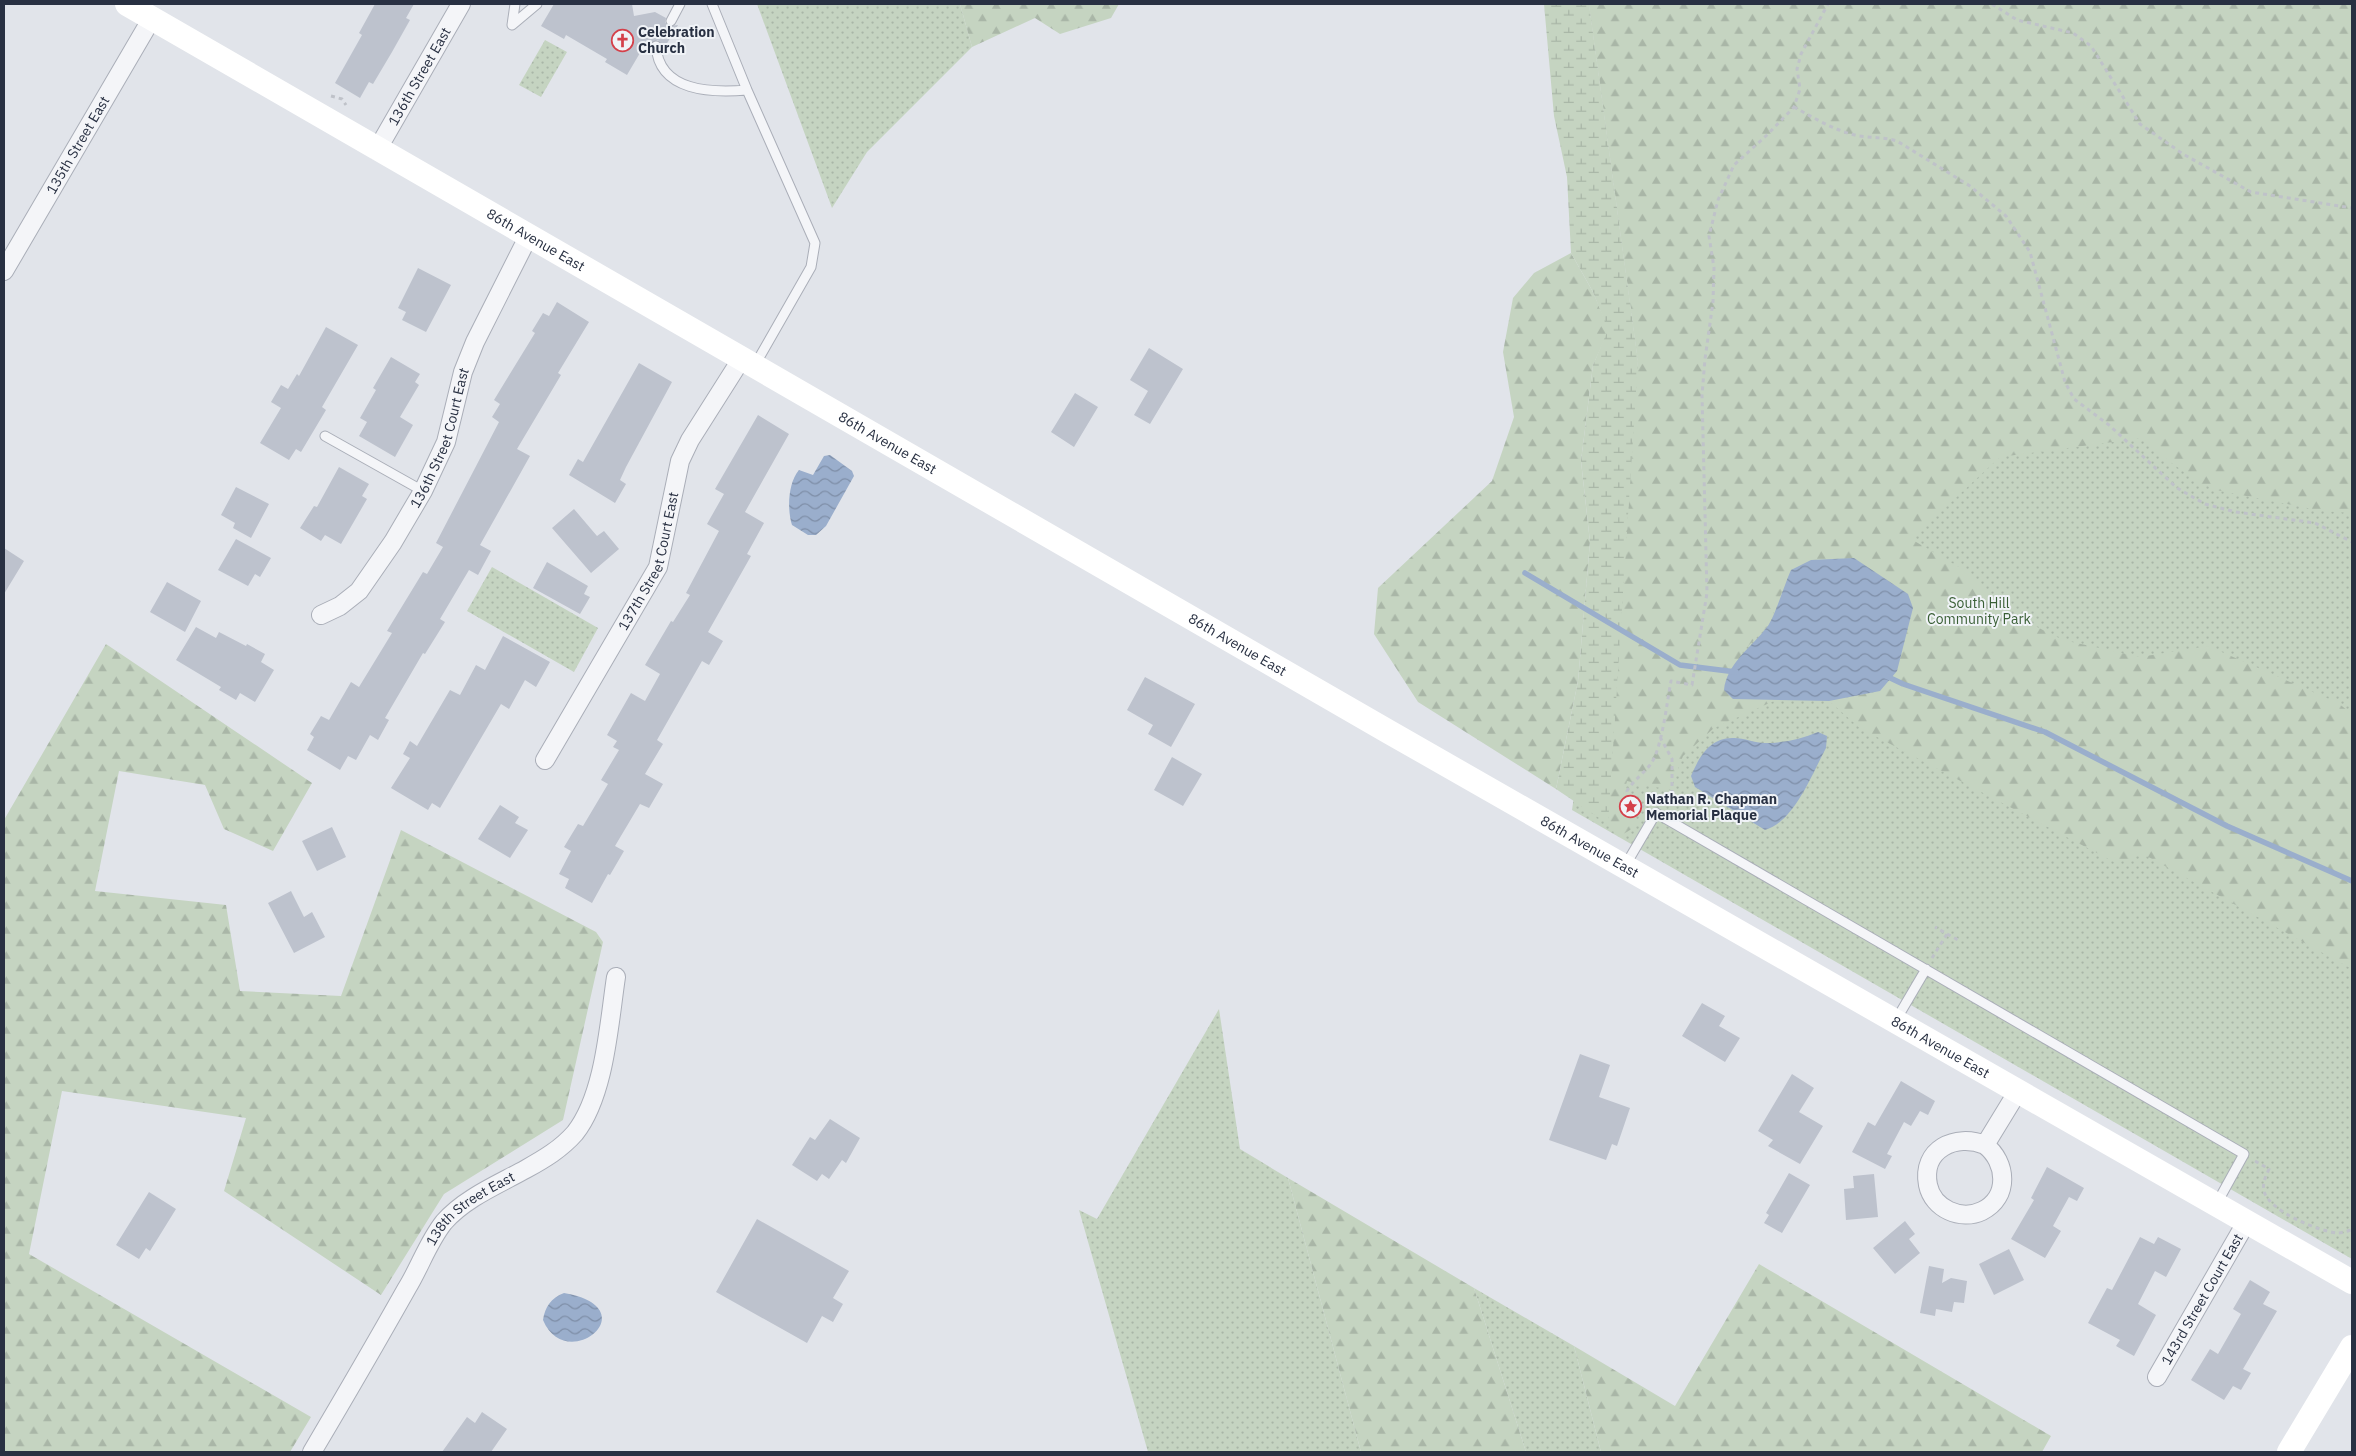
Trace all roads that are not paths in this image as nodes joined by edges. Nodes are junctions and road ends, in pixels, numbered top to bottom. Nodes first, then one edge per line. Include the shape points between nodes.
1 (127, 4) edge
2 (461, 4) edge
3 (514, 4) edge
4 (537, 4) edge
5 (680, 4) edge
6 (712, 4) edge
7 (152, 18) junction
8 (671, 21) dead end
9 (656, 46) dead end
10 (746, 90) junction
11 (377, 150) junction
12 (528, 237) junction
13 (4, 271) edge
14 (748, 361) junction
15 (325, 436) dead end
16 (423, 491) junction
17 (321, 615) dead end
18 (545, 760) dead end
19 (1625, 866) junction
20 (1926, 969) junction
21 (616, 977) dead end
22 (1896, 1020) junction
23 (2018, 1091) junction
24 (1985, 1145) junction
25 (2216, 1203) junction
26 (2247, 1221) junction
27 (2352, 1282) edge
28 (2352, 1347) edge
29 (2157, 1377) dead end
30 (312, 1452) edge
31 (2289, 1452) edge

1 - 7 street, 86th Avenue East
2 - 11 street, 136th Street East
3 - 4 lane via 512,25
5 - 8 lane
6 - 10 lane
7 - 11 street, 86th Avenue East
7 - 13 street, 135th Street East
9 - 10 lane via 662,68 690,87 707,92
10 - 14 lane via 815,243 811,267
11 - 12 street, 86th Avenue East
12 - 14 street, 86th Avenue East
12 - 16 street, 136th Street Court East via 475,342 463,372 446,442
14 - 18 street, 137th Street Court East via 690,440 680,462 658,567
14 - 19 street, 86th Avenue East
15 - 16 lane
16 - 17 street, 136th Street Court East via 360,591
19 - 20 lane via 1656,813
19 - 22 street, 86th Avenue East
20 - 22 lane
20 - 25 lane via 2244,1154
21 - 30 street, 138th Street East via 605,1056 595,1092 575,1132 557,1151 477,1196 444,1222
22 - 23 street, 86th Avenue East
23 - 24 street
23 - 25 street, 86th Avenue East
24 - 24 street via 1997,1157 2002,1170 1998,1196 1974,1214 1961,1215 1947,1210 1937,1203 1928,1186 1932,1160 1937,1152 1953,1141 1974,1140
25 - 26 street, 86th Avenue East
26 - 27 street, 86th Avenue East
26 - 29 street, 143rd Street Court East
28 - 31 street

